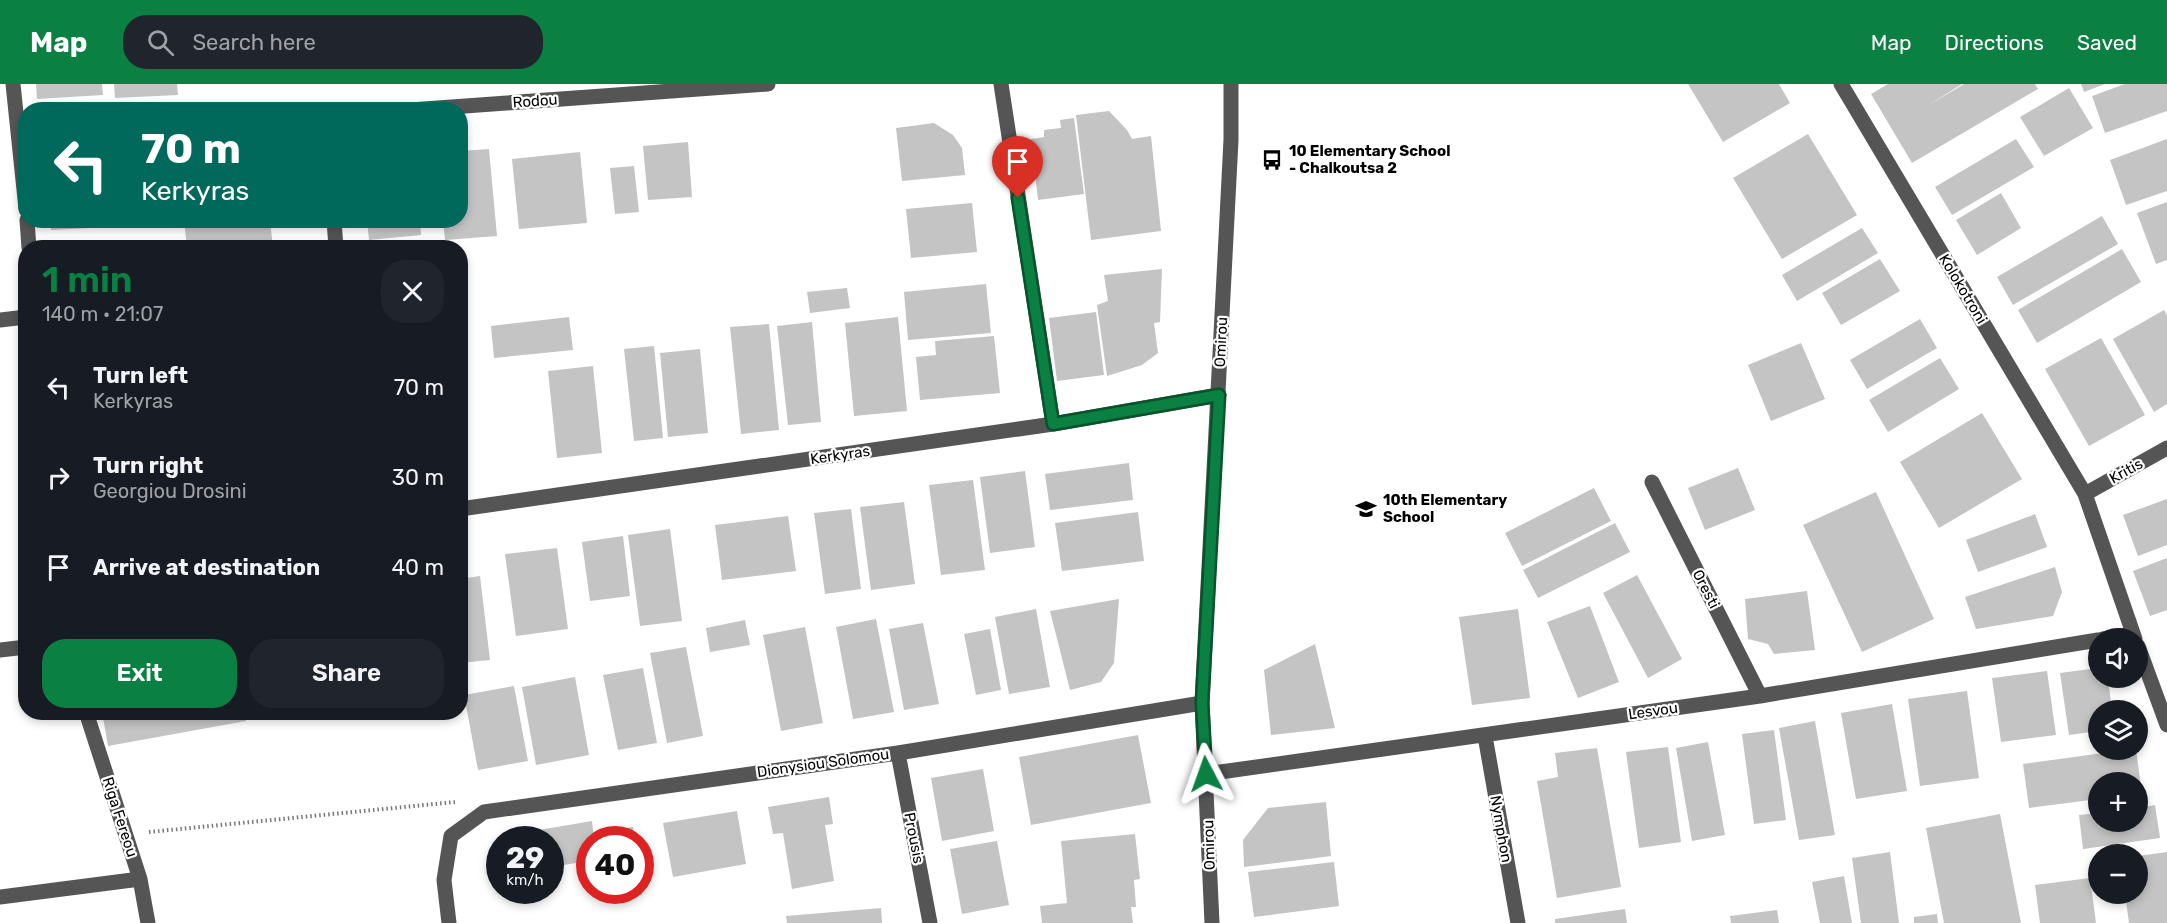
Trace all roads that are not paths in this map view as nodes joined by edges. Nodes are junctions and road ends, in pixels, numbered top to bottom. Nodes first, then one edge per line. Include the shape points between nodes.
1 (13, 84) edge
2 (768, 84) edge
3 (1001, 84) edge
4 (1231, 84) edge
5 (1841, 84) edge
6 (468, 106) edge
7 (18, 112) edge
8 (18, 318) edge
9 (0, 320) edge
10 (1219, 395) junction
11 (1053, 424) junction
12 (2167, 448) edge
13 (1652, 482) dead end
14 (2085, 494) junction
15 (468, 508) edge
16 (2131, 628) edge
17 (2088, 642) edge
18 (18, 648) edge
19 (0, 650) edge
20 (2148, 675) edge
21 (1760, 696) junction
22 (1202, 703) junction
23 (89, 720) edge
24 (2167, 725) edge
25 (1485, 736) junction
26 (898, 753) junction
27 (1206, 774) junction
28 (140, 879) junction
29 (0, 897) edge
30 (148, 923) edge
31 (449, 923) edge
32 (930, 923) edge
33 (1212, 923) edge
34 (1518, 923) edge

1 - 7 street
2 - 6 street, Rodou
3 - 11 street
4 - 10 street, Omirou
5 - 14 street, Kolokotroni
8 - 9 street
10 - 11 street, Kerkyras
10 - 22 street, Omirou
11 - 15 street, Kerkyras
12 - 14 street, Kritis
13 - 21 street, Oresti
14 - 16 street, Kolokotroni
17 - 21 street, Lesvou
18 - 19 street
20 - 24 street, Kolokotroni
21 - 25 street, Lesvou
22 - 26 street, Dionysiou Solomou
22 - 27 street, Omirou
23 - 28 street, Riga Fereou
25 - 27 street, Lesvou
25 - 34 street, Nymphon
26 - 31 street, Dionysiou Solomou via 484,812 451,836 444,880
26 - 32 street, Prousis
27 - 33 street, Omirou
28 - 29 street
28 - 30 street, Riga Fereou

